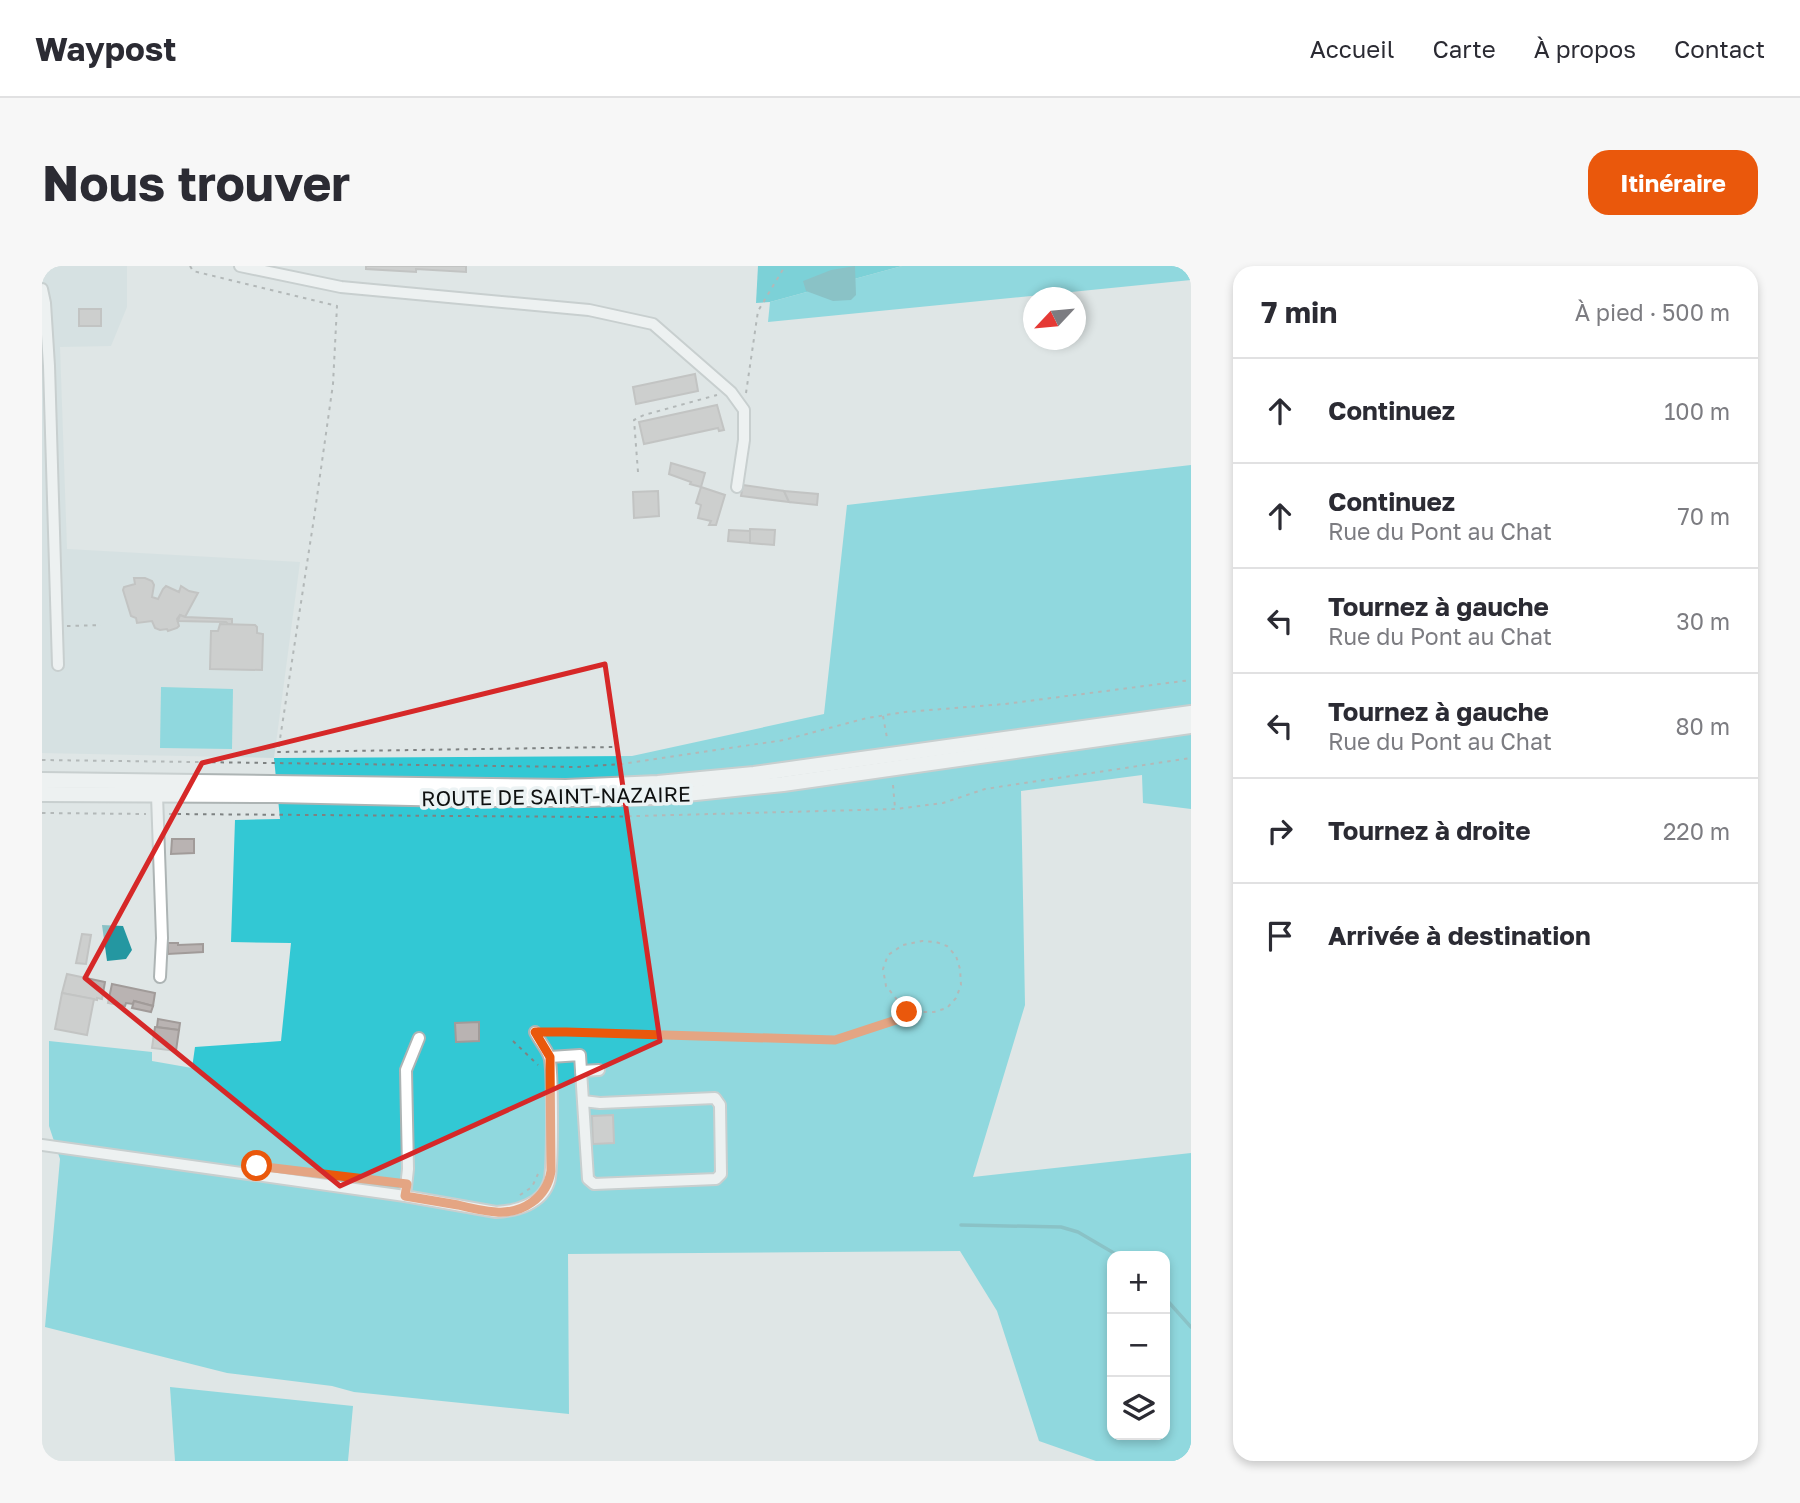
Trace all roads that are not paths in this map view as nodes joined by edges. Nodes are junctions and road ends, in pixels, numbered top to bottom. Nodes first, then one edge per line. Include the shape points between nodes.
1 (240, 266) edge
2 (42, 289) edge
3 (737, 487) dead end
4 (58, 665) dead end
5 (1191, 713) edge
6 (1191, 726) edge
7 (42, 780) edge
8 (42, 794) edge
9 (157, 795) junction
10 (160, 977) dead end
11 (535, 1032) road end
12 (418, 1038) dead end
13 (550, 1057) junction
14 (599, 1070) dead end
15 (581, 1071) junction
16 (583, 1101) junction
17 (42, 1145) edge
18 (405, 1196) junction

1 - 3 street via 341,287 589,310 653,324 731,392 744,410
2 - 4 street via 49,366
5 - 7 main road, ROUTE DE SAINT-NAZAIRE via 754,774 658,783 566,787
6 - 9 main road, ROUTE DE SAINT-NAZAIRE via 783,784 657,797
8 - 9 main road, ROUTE DE SAINT-NAZAIRE
9 - 10 street
11 - 13 street
12 - 18 street via 406,1070
13 - 15 street via 580,1055
13 - 18 street via 551,1171 549,1182 534,1201 496,1212
14 - 15 street
15 - 16 street
16 - 16 street via 587,1179 594,1184 716,1179 721,1174 720,1105 715,1098
17 - 18 street

